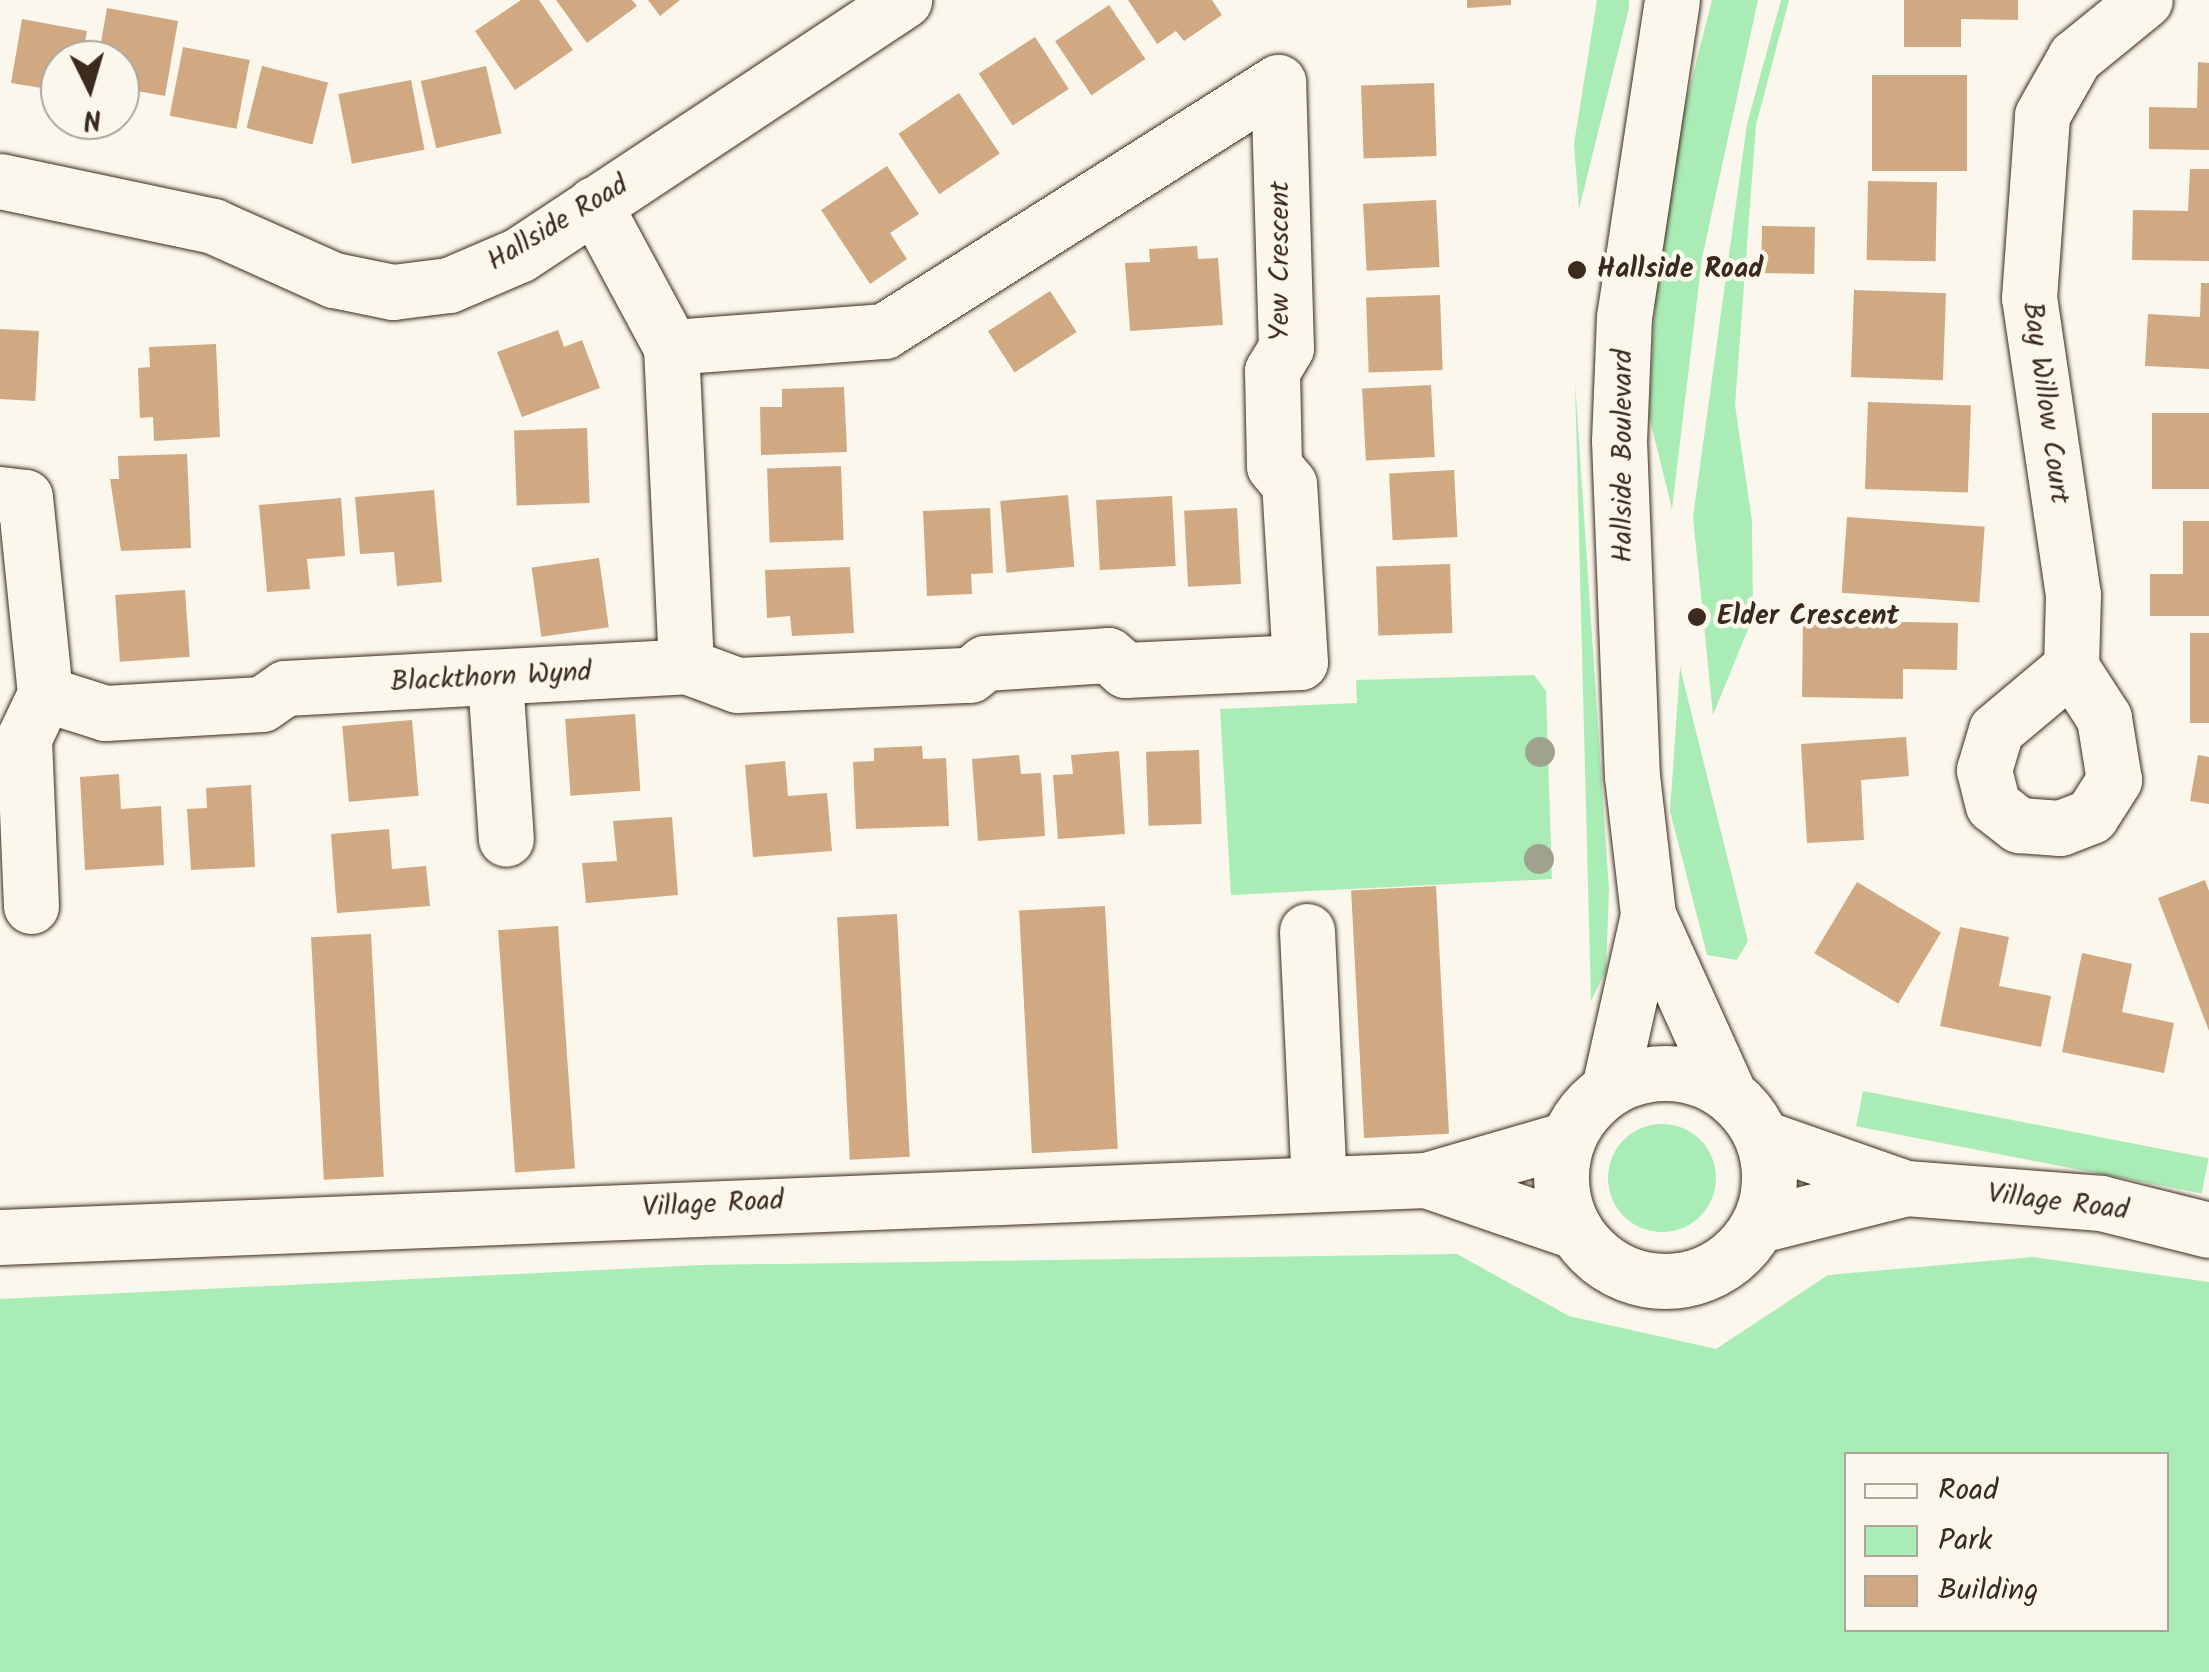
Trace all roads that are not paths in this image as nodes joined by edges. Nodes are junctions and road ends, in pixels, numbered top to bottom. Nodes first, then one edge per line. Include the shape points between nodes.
1 (904, 0) edge
2 (1672, 0) edge
3 (2145, 0) edge
4 (0, 181) edge
5 (594, 204) junction
6 (672, 347) junction
7 (0, 494) edge
8 (686, 666) junction
9 (2071, 667) dead end
10 (495, 679) junction
11 (46, 694) junction
12 (506, 839) dead end
13 (31, 906) dead end
14 (1648, 915) junction
15 (1307, 931) dead end
16 (1609, 1088) junction
17 (1728, 1092) junction
18 (1566, 1138) junction
19 (1763, 1138) junction
20 (1426, 1180) junction
21 (1319, 1182) junction
22 (1906, 1188) junction
23 (1759, 1226) junction
24 (2209, 1230) edge
25 (1574, 1231) junction
26 (0, 1237) edge

1 - 5 street, Hallside Road
2 - 14 street, Hallside Boulevard via 1641,168 1619,440 1632,776
3 - 9 street, Bay Willow Court via 2075,56 2042,115 2028,298 2073,595
4 - 5 street, Hallside Road via 212,226 334,280 393,292 448,285 502,262
5 - 6 street
6 - 8 street
6 - 8 street, Yew Crescent via 884,331 1278,82 1286,348 1272,371 1274,466 1289,484 1300,662 1125,670 1108,655 985,663 970,674 737,686
7 - 11 street via 25,496
8 - 10 street, Blackthorn Wynd
10 - 11 street, Blackthorn Wynd via 284,688 262,704 105,713
10 - 12 street
11 - 13 street via 24,738
14 - 16 street, Hallside Boulevard
14 - 17 street, Hallside Boulevard
15 - 21 street
16 - 17 street via 1648,1073 1690,1074
16 - 18 street
17 - 19 street
18 - 20 street, Village Road
18 - 25 street via 1560,1186
19 - 22 street, Village Road
19 - 23 street via 1770,1182
20 - 21 street, Village Road
20 - 25 street, Village Road
21 - 26 street, Village Road
22 - 23 street, Village Road
22 - 24 street, Village Road via 2101,1202
23 - 25 street via 1716,1269 1686,1281 1622,1274

